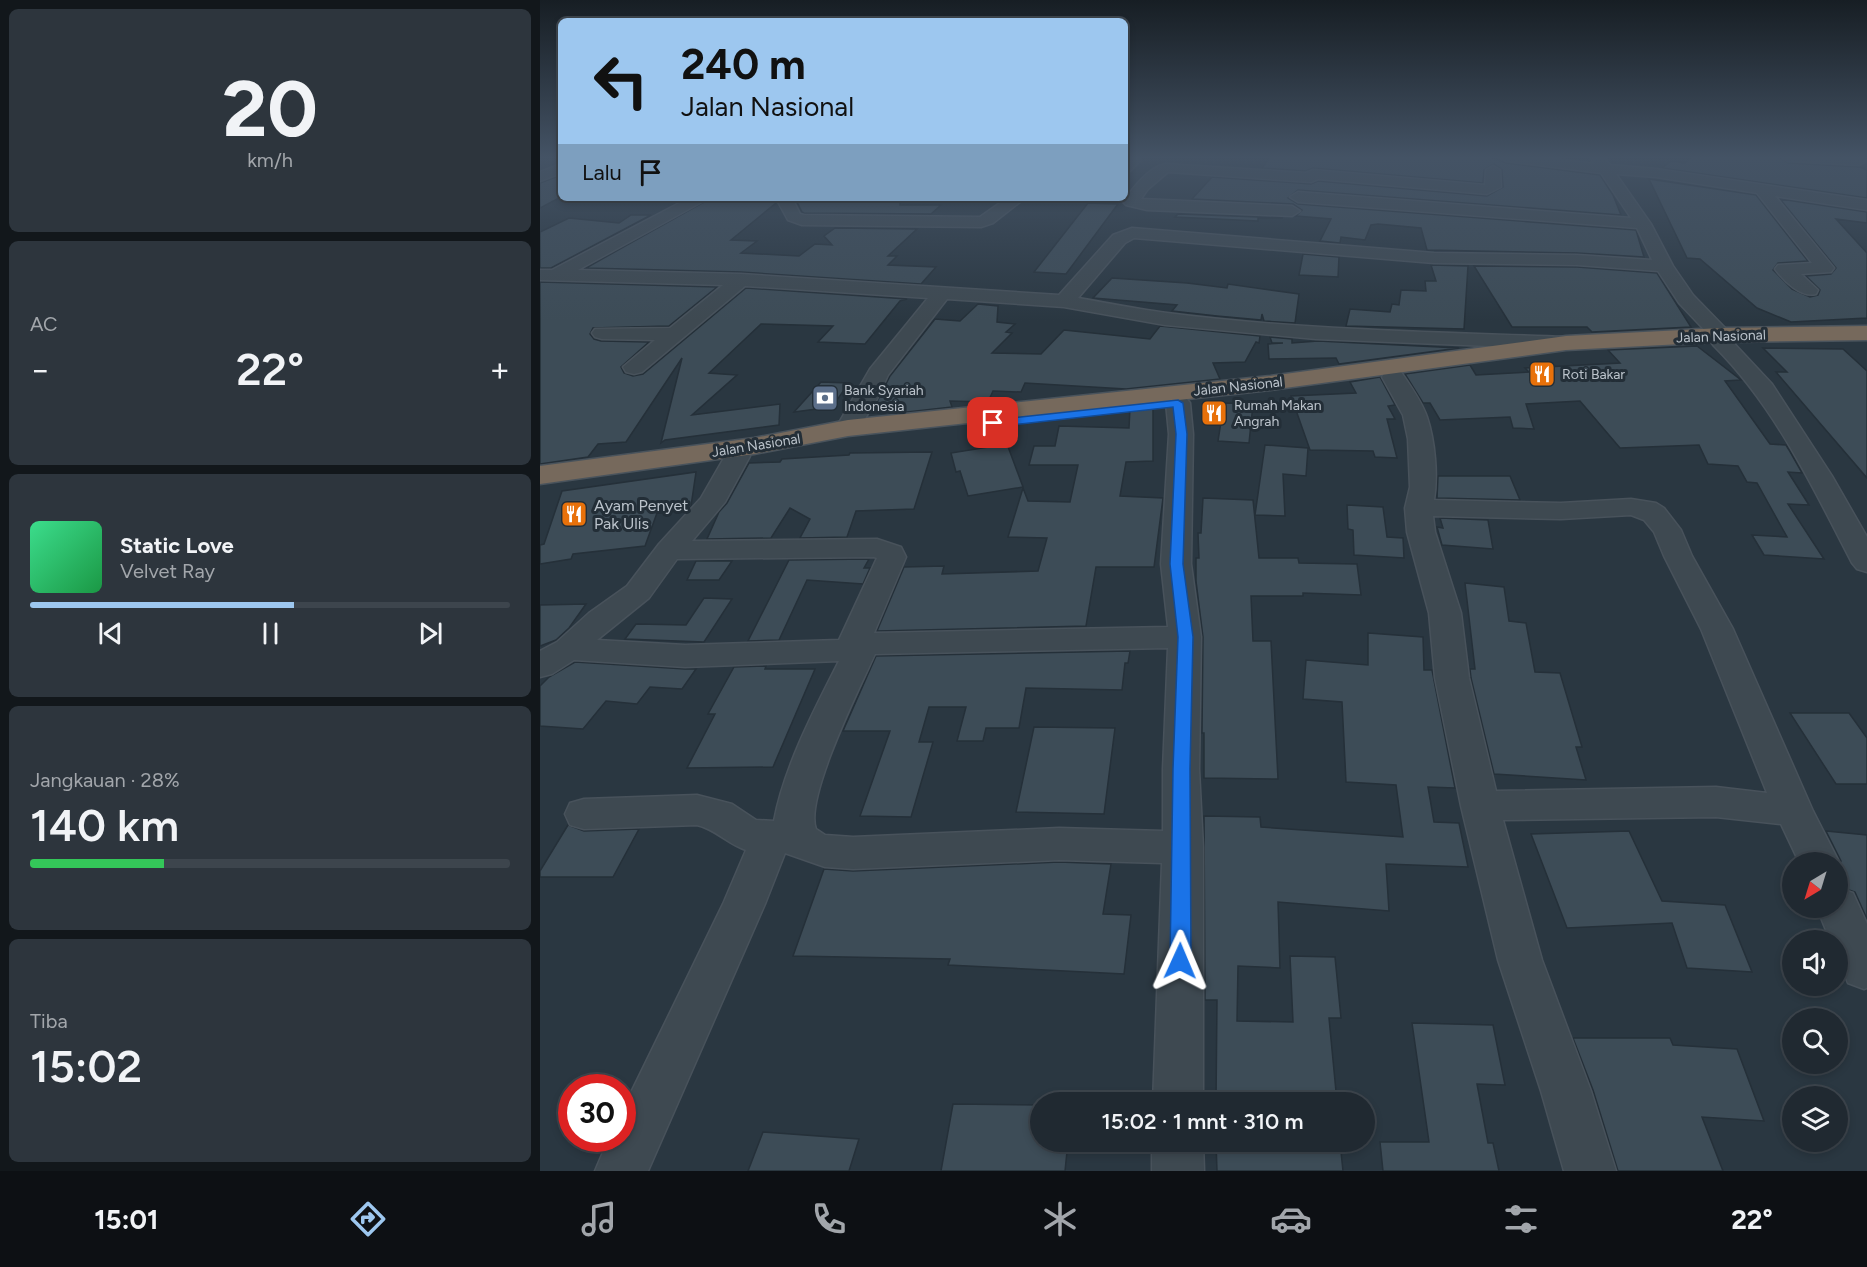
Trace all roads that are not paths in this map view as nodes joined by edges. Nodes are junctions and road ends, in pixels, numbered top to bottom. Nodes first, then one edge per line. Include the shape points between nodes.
1 (675, 212) edge
2 (791, 212) edge
3 (997, 212) edge
4 (1206, 212) edge
5 (1292, 212) edge
6 (1450, 212) edge
7 (1562, 212) edge
8 (1634, 212) edge
9 (1780, 212) edge
10 (1287, 221) junction
11 (1643, 224) junction
12 (1664, 266) junction
13 (545, 279) edge
14 (741, 280) junction
15 (1809, 290) dead end
16 (942, 293) junction
17 (1064, 301) junction
18 (602, 333) dead end
19 (1867, 333) edge
20 (672, 334) junction
21 (1748, 338) junction
22 (1566, 343) junction
23 (1867, 344) edge
24 (634, 367) dead end
25 (1393, 377) junction
26 (1178, 403) junction
27 (927, 425) junction
28 (848, 428) junction
29 (737, 456) junction
30 (540, 475) edge
31 (540, 484) edge
32 (1419, 508) junction
33 (669, 549) junction
34 (1867, 563) edge
35 (1185, 637) junction
36 (857, 647) junction
37 (568, 649) junction
38 (540, 666) edge
39 (1480, 806) junction
40 (1794, 811) junction
41 (584, 814) dead end
42 (785, 838) junction
43 (1183, 847) junction
44 (1814, 852) edge
45 (1843, 918) edge
46 (1864, 969) dead end
47 (1178, 1092) edge
48 (1178, 1152) edge
49 (621, 1171) edge
50 (1178, 1171) edge
51 (1590, 1171) edge

1 - 13 street
2 - 3 street via 802,220 920,223 984,221
4 - 10 street
5 - 10 street
6 - 10 street
7 - 11 street
8 - 11 street
9 - 15 street via 1825,268 1784,269
10 - 12 street via 1444,258
10 - 17 street via 1128,234 1119,239
11 - 12 street
12 - 21 street via 1686,299
13 - 14 street
14 - 16 street
14 - 20 street
16 - 17 street
16 - 28 street via 878,374
17 - 22 street via 1229,326
18 - 20 street
19 - 21 highway, Jalan Nasional
20 - 24 street
21 - 22 highway, Jalan Nasional
21 - 23 highway, Jalan Nasional
21 - 25 highway, Jalan Nasional via 1574,352
21 - 34 street via 1743,361 1813,466
22 - 27 highway, Jalan Nasional
25 - 26 highway, Jalan Nasional
25 - 32 street via 1415,415 1420,439 1423,487
26 - 27 highway, Jalan Nasional
26 - 35 street via 1181,434 1176,564
27 - 28 highway, Jalan Nasional
27 - 29 highway, Jalan Nasional
28 - 30 highway, Jalan Nasional via 754,446
29 - 31 highway, Jalan Nasional
29 - 33 street via 712,502
32 - 39 street via 1421,532 1444,613 1452,678
32 - 40 street via 1561,511 1631,507 1654,514 1667,530 1717,629
33 - 36 street via 865,548 890,552 892,557
33 - 37 street via 638,592
35 - 36 street
35 - 43 street
36 - 37 street via 685,656
36 - 42 street via 798,794
37 - 38 street
39 - 40 street via 1716,802
39 - 51 street via 1520,960
40 - 44 street
41 - 42 street via 708,812 748,835
42 - 43 street via 815,849 853,853 1059,844
42 - 49 street via 744,904
43 - 47 street
45 - 46 street
48 - 50 street

